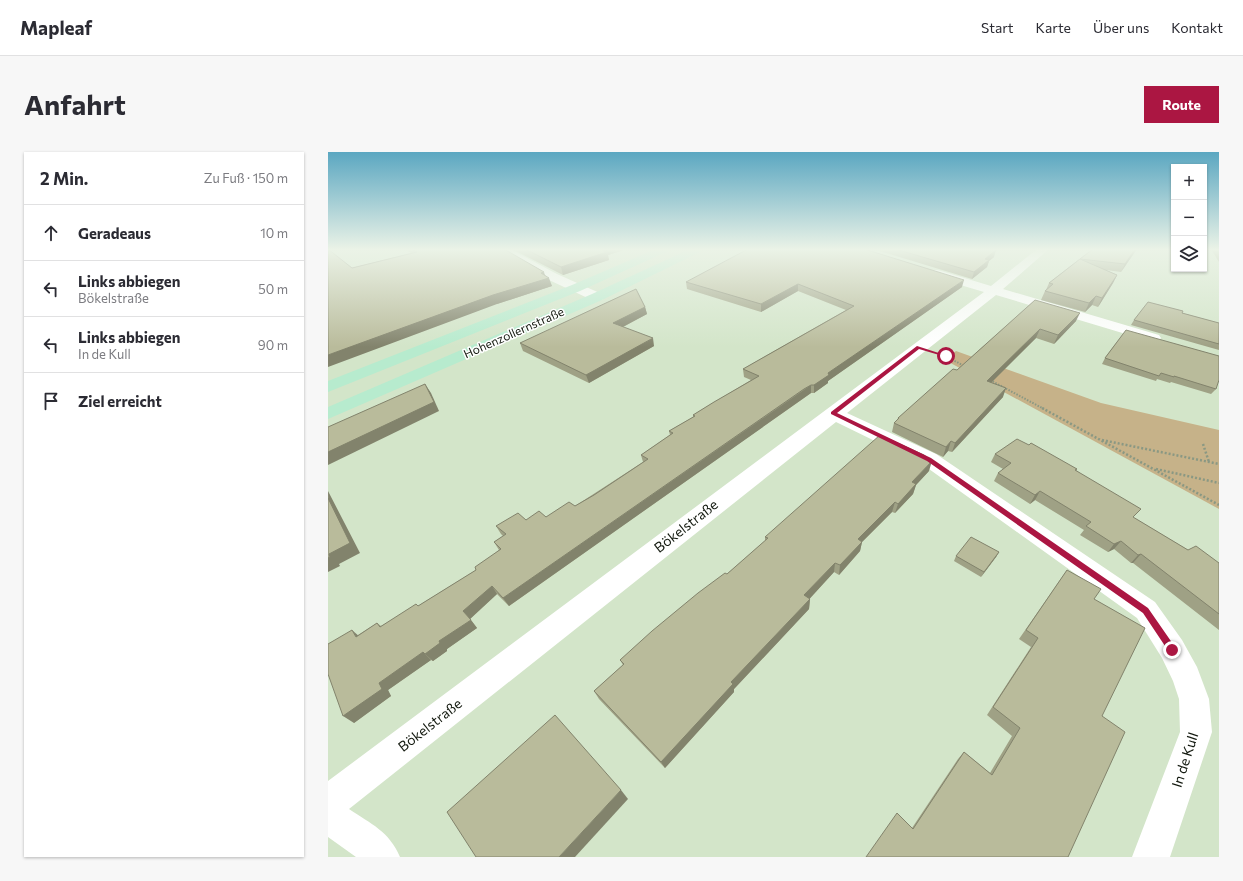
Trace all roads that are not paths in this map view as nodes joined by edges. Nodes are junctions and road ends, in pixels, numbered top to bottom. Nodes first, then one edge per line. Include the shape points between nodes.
1 (563, 282) edge
2 (590, 282) edge
3 (629, 282) edge
4 (965, 282) edge
5 (1004, 282) edge
6 (576, 288) junction
7 (993, 291) junction
8 (597, 297) junction
9 (1166, 342) edge
10 (328, 387) edge
11 (833, 413) junction
12 (328, 414) edge
13 (328, 803) edge
14 (328, 816) edge
15 (381, 857) edge
16 (1151, 857) edge

1 - 6 street
2 - 6 main road, Hohenzollernstraße
3 - 8 main road, Hohenzollernstraße
4 - 7 street
5 - 7 street, Bökelstraße
6 - 8 street
6 - 10 main road, Hohenzollernstraße
7 - 9 street
7 - 11 street, Bökelstraße
8 - 12 main road, Hohenzollernstraße
11 - 13 street, Bökelstraße
11 - 16 street, In de Kull via 929,459 1146,610 1187,677 1194,699 1196,732
14 - 15 street via 372,846

